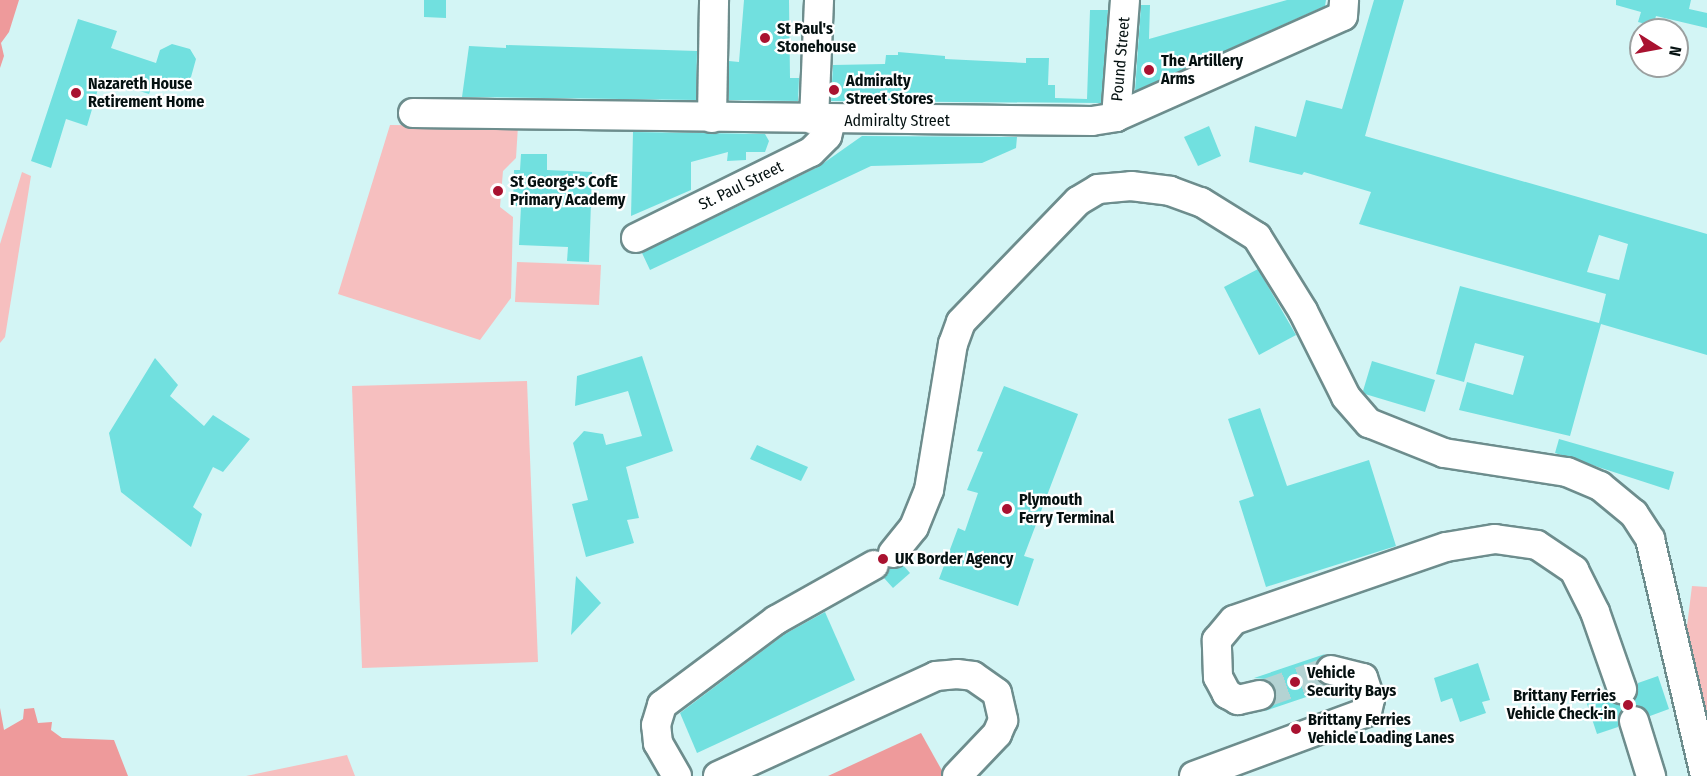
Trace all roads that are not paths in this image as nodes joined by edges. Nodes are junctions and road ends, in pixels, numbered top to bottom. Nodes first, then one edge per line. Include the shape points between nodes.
1 (714, 0) edge
2 (819, 0) edge
3 (1125, 0) edge
4 (1344, 0) edge
5 (413, 112) dead end
6 (1116, 117) junction
7 (712, 118) junction
8 (822, 120) junction
9 (636, 238) dead end
10 (1331, 670) tunnel mouth
11 (1622, 689) dead end
12 (1260, 695) tunnel mouth
13 (1634, 722) dead end
14 (677, 776) edge
15 (718, 776) edge
16 (957, 776) edge
17 (1194, 776) edge
18 (1651, 776) edge
19 (1705, 776) edge

1 - 7 street
2 - 8 street
3 - 6 street, Pound Street
4 - 6 street, Admiralty Street via 1343,16
5 - 7 street, Admiralty Street
6 - 8 street, Admiralty Street via 1090,121
7 - 8 street, Admiralty Street
8 - 9 street, St. Paul Street via 827,136 811,152
10 - 17 street via 1363,678 1370,699 1367,712
11 - 12 street via 1595,612 1574,570 1537,545 1496,539 1446,547 1234,620 1217,640 1218,676 1227,694 1238,700
13 - 18 street
14 - 19 street via 658,743 656,725 662,705 776,620 883,559 914,527 929,490 953,344 961,322 1078,201 1098,189 1131,186 1170,191 1201,202 1257,237 1303,311 1346,397 1368,423 1444,453 1567,472 1600,486 1634,514 1650,539
15 - 16 street via 936,676 957,674 973,676 997,693 1003,720 997,734

